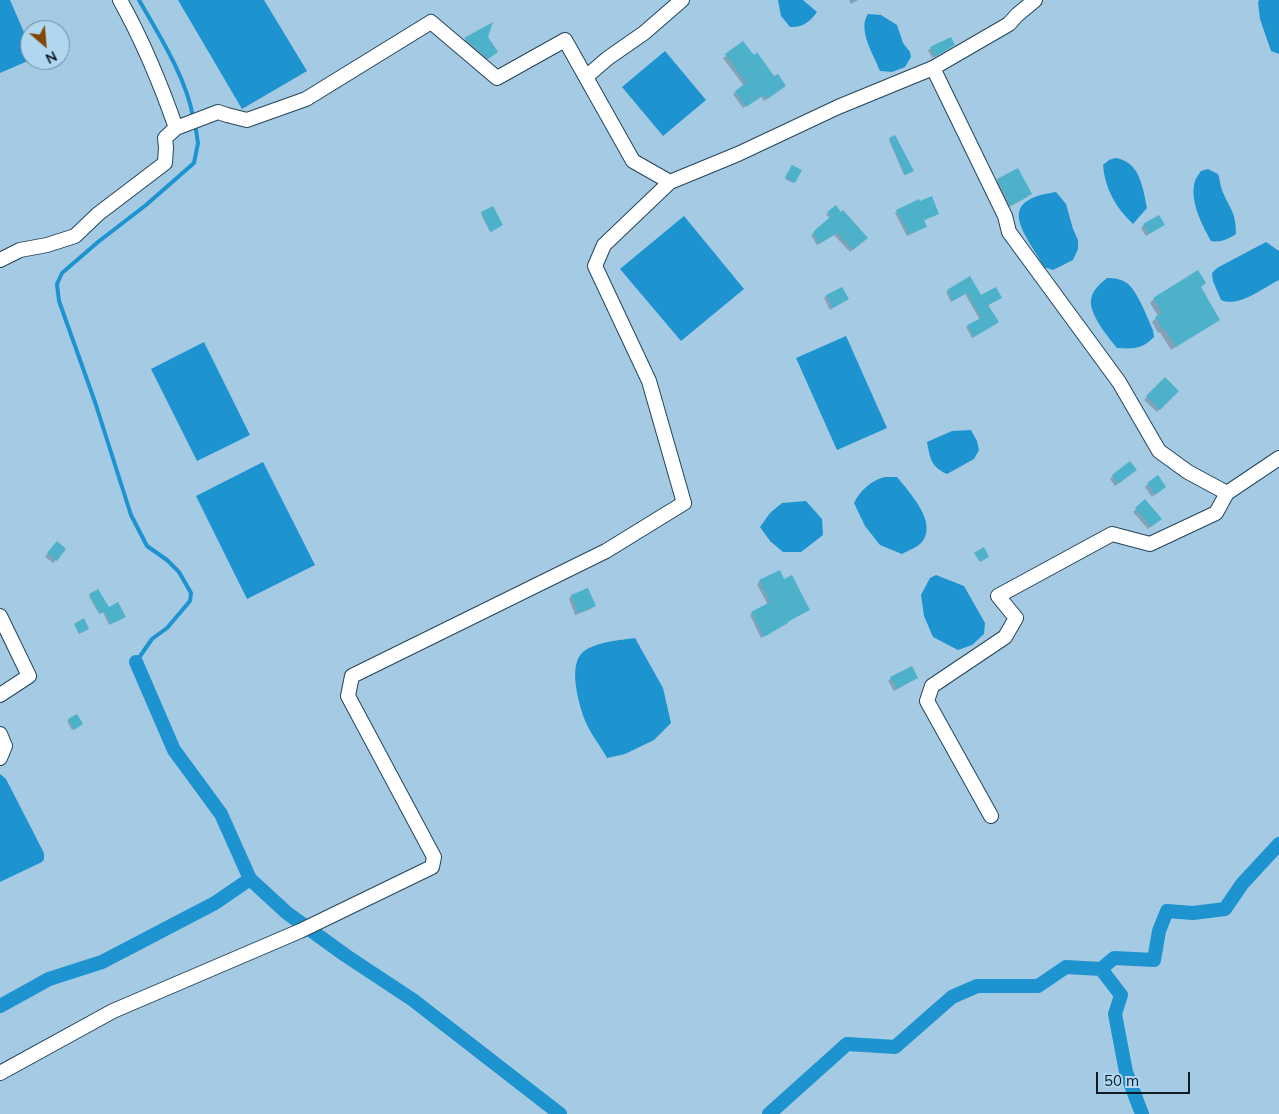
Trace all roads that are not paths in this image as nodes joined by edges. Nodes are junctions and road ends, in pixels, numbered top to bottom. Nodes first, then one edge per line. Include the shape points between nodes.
1 (120, 0) edge
2 (682, 0) edge
3 (1035, 0) edge
4 (933, 68) junction
5 (586, 77) junction
6 (180, 126) junction
7 (670, 182) junction
8 (0, 260) edge
9 (1279, 458) edge
10 (1227, 493) junction
11 (0, 616) edge
12 (0, 695) edge
13 (0, 734) edge
14 (0, 758) edge
15 (991, 816) dead end
16 (0, 1073) edge

1 - 6 street
2 - 5 street
3 - 4 street via 1009,24
4 - 7 street
4 - 10 street via 1005,216 1008,232 1119,382 1159,451 1188,472
5 - 6 street via 565,40 497,78 431,22 306,99 247,120 218,112
5 - 7 street via 634,161
6 - 8 street via 165,138 165,163 98,214 75,236 47,246 20,250
7 - 16 street via 604,245 595,266 649,381 684,502 606,550 352,676 348,696 434,857 432,868 300,931 114,1011
9 - 10 street
10 - 15 street via 1216,513 1150,544 1112,534 998,596 1016,618 1005,637 932,686 927,701
11 - 12 street via 29,676
13 - 14 street via 5,746

